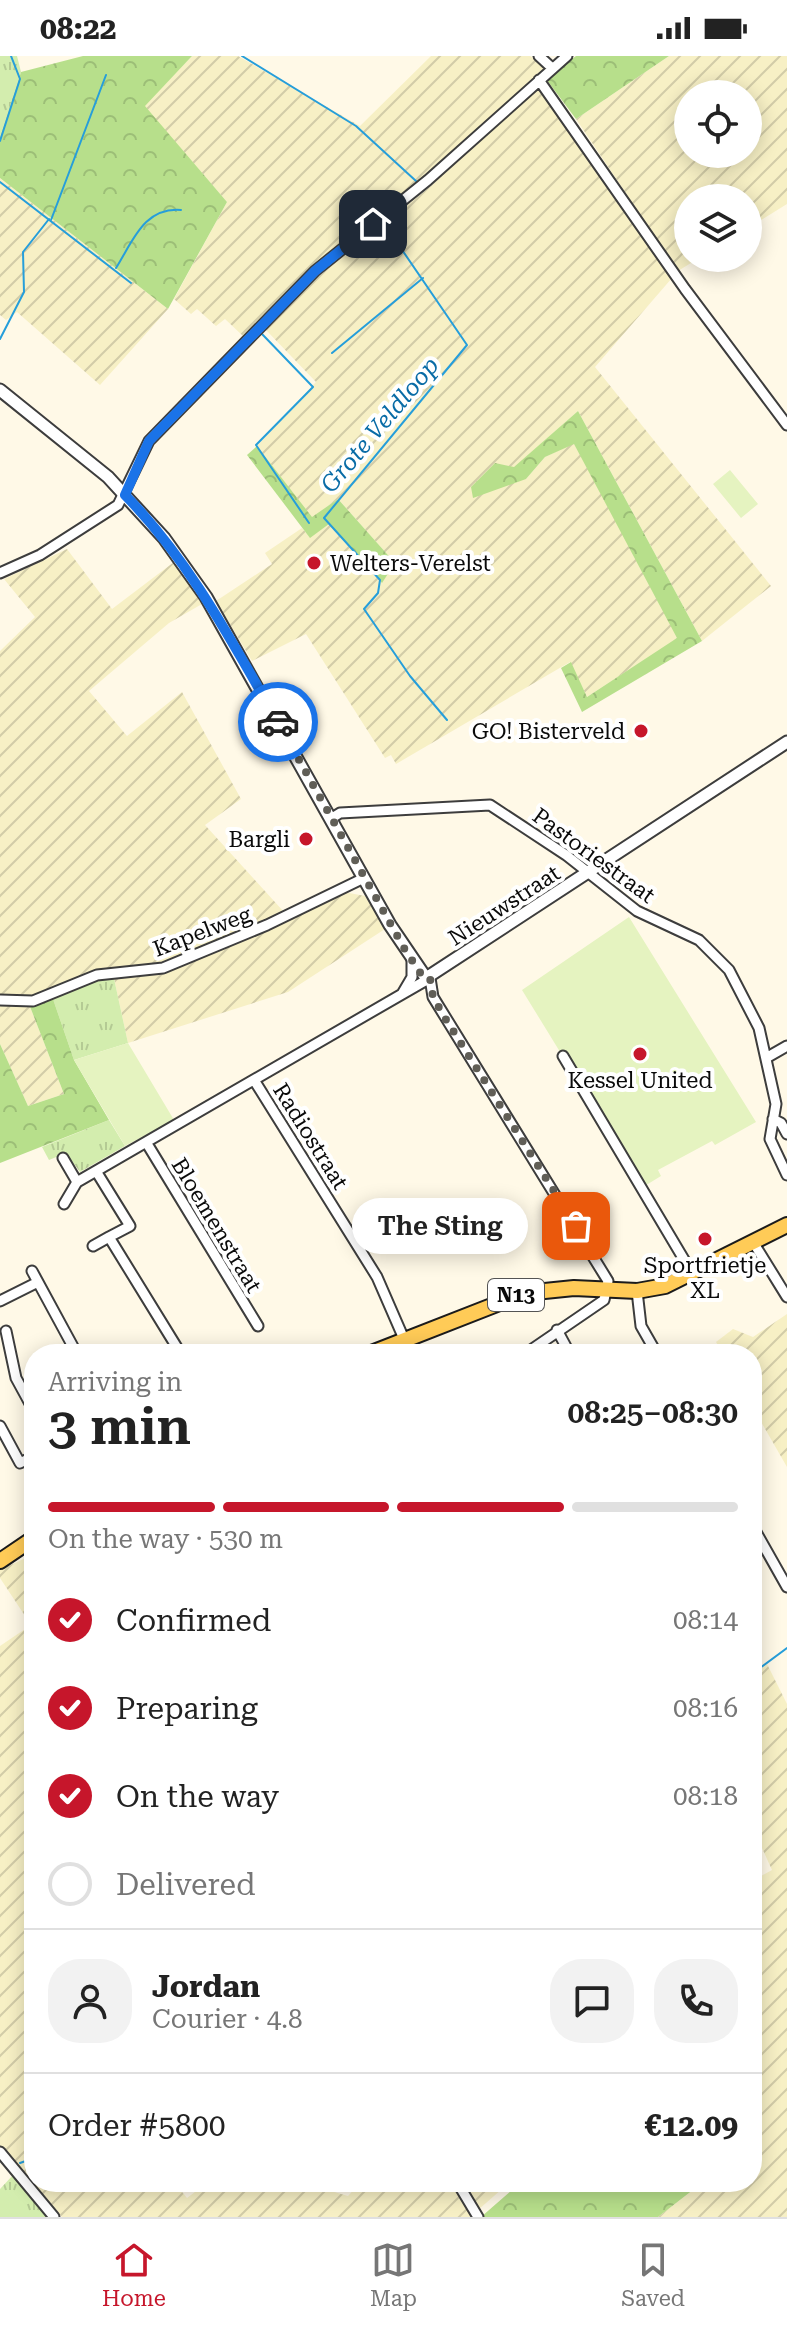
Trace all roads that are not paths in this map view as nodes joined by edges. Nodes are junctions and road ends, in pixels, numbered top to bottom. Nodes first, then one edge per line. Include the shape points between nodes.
1 (539, 56) edge
2 (567, 56) edge
3 (552, 68) junction
4 (539, 80) junction
5 (0, 390) edge
6 (787, 425) edge
7 (125, 495) junction
8 (0, 573) edge
9 (787, 742) edge
10 (332, 818) junction
11 (590, 872) junction
12 (364, 878) junction
13 (412, 960) junction
14 (430, 978) junction
15 (400, 995) junction
16 (0, 1000) edge
17 (787, 1046) edge
18 (563, 1056) dead end
19 (766, 1058) junction
20 (254, 1080) junction
21 (773, 1119) junction
22 (787, 1134) edge
23 (146, 1142) junction
24 (63, 1158) dead end
25 (96, 1171) junction
26 (787, 1175) edge
27 (77, 1182) junction
28 (64, 1204) dead end
29 (787, 1225) edge
30 (109, 1237) junction
31 (753, 1242) junction
32 (93, 1246) dead end
33 (32, 1271) dead end
34 (692, 1273) junction
35 (38, 1282) junction
36 (608, 1289) junction
37 (637, 1291) junction
38 (787, 1297) edge
39 (0, 1301) edge
40 (258, 1326) dead end
41 (557, 1330) junction
42 (6, 1331) dead end
43 (404, 1339) junction
44 (72, 1344) edge
45 (175, 1344) edge
46 (392, 1344) edge
47 (538, 1344) edge
48 (565, 1344) edge
49 (651, 1344) edge
50 (24, 1393) edge
51 (0, 1427) edge
52 (24, 1461) edge
53 (762, 1543) edge
54 (24, 1545) edge
55 (0, 1561) edge
56 (787, 1587) edge
57 (0, 2152) edge
58 (24, 2181) edge
59 (33, 2192) edge
60 (463, 2192) edge
61 (54, 2217) edge
62 (478, 2217) edge

1 - 3 street
2 - 3 street
3 - 4 street
4 - 6 street
4 - 7 street via 307,279 149,441
5 - 7 street
7 - 8 street via 74,534
7 - 10 street via 206,597
9 - 11 street, Nieuwstraat
10 - 11 street, Pastoriestraat via 340,813 490,805
10 - 12 street
11 - 14 street, Nieuwstraat
11 - 19 street, Pastoriestraat via 637,911 696,938 729,970 755,1018
12 - 13 street
12 - 16 street, Kapelweg via 163,968 97,975 33,1001
13 - 14 street via 423,977
13 - 15 street via 412,977
14 - 15 street, Nieuwstraat
14 - 36 street via 433,997 605,1273
15 - 20 street, Nieuwstraat
17 - 19 street
18 - 34 street
19 - 21 street, Pastoriestraat via 776,1104
20 - 23 street, Nieuwstraat
20 - 43 street, Radiostraat via 377,1277
21 - 22 street
21 - 26 street via 770,1139
23 - 25 street, Nieuwstraat
23 - 40 street, Bloemenstraat
24 - 27 street
25 - 27 street
25 - 30 street via 130,1226
27 - 28 street
29 - 31 main road, N13
30 - 32 street
30 - 45 street
31 - 34 main road, N13
31 - 38 street
33 - 35 street
34 - 37 main road, N13
35 - 39 street
35 - 44 street
36 - 37 main road, N13
36 - 41 street via 604,1300
36 - 43 main road, N13 via 525,1293
37 - 49 street via 641,1326
41 - 47 street
41 - 48 street
42 - 50 street
43 - 46 main road, N13
51 - 52 street via 20,1463
53 - 56 street
54 - 55 main road
57 - 58 street
59 - 61 street
60 - 62 street

